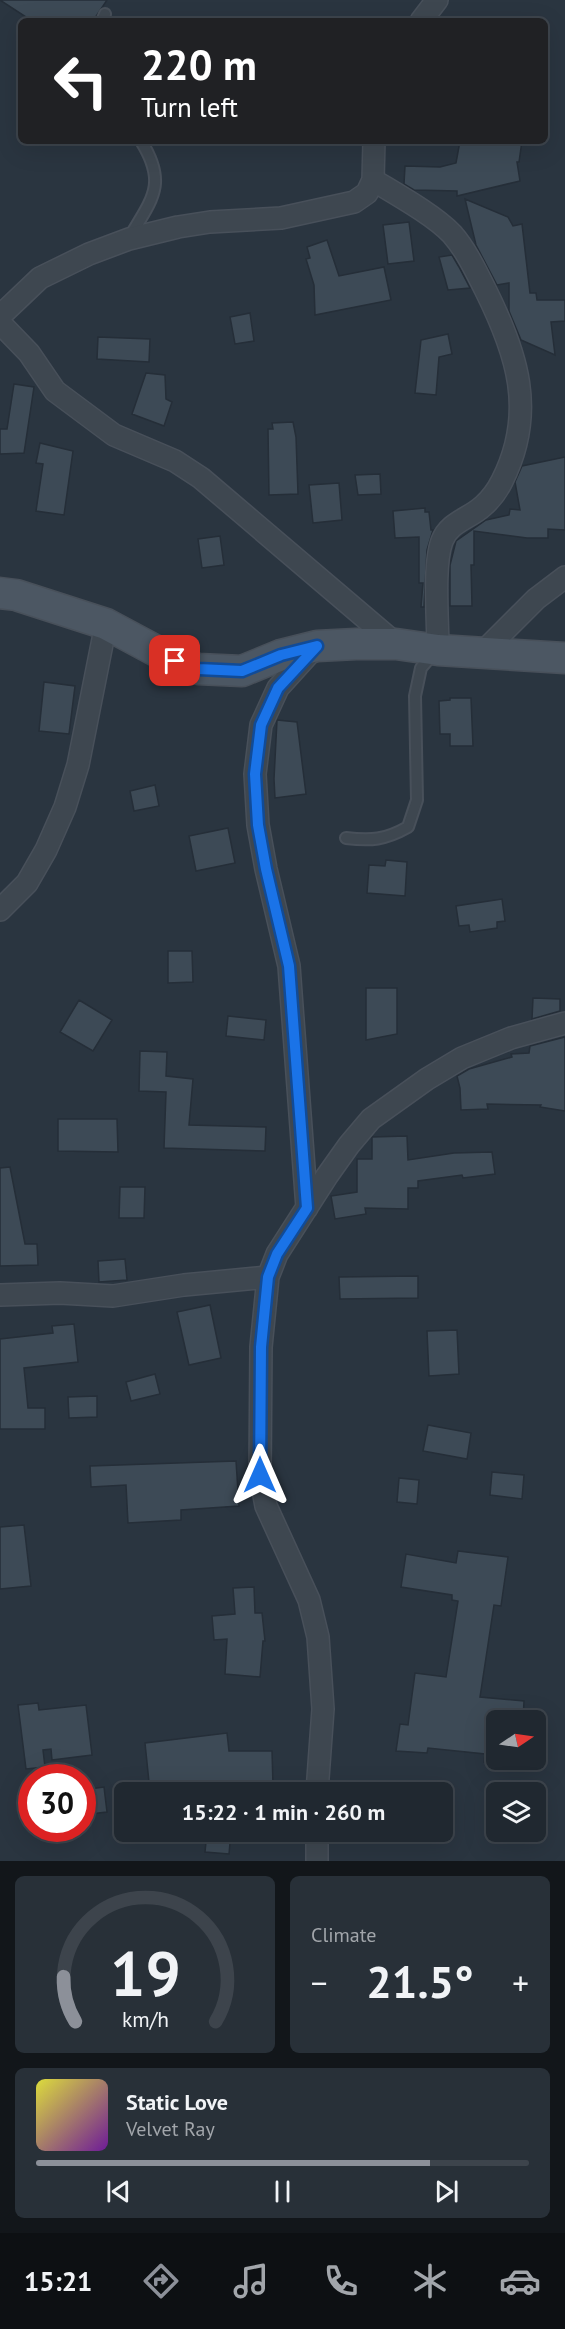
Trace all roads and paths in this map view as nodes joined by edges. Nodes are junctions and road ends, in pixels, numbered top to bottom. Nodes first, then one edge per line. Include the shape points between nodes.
1 (436, 0) edge
2 (423, 18) edge
3 (143, 144) edge
4 (374, 144) edge
5 (373, 180) junction
6 (129, 239) junction
7 (0, 316) edge
8 (0, 323) edge
9 (565, 577) edge
10 (0, 593) edge
11 (106, 624) junction
12 (396, 644) junction
13 (317, 646) junction
14 (438, 650) junction
15 (483, 652) junction
16 (565, 658) edge
17 (345, 838) dead end
18 (0, 910) edge
19 (565, 1023) edge
20 (307, 1208) junction
21 (268, 1277) junction
22 (0, 1295) edge
23 (318, 1782) edge
24 (316, 1842) edge
25 (317, 1861) edge

1 - 2 street
3 - 6 lane via 153,160 154,191
4 - 5 street
5 - 6 street via 367,193 354,202 314,213 210,222
5 - 14 street via 452,234 473,265 498,316 513,351 520,387 513,454 501,483 483,506 451,526 438,553
6 - 7 street via 40,278
8 - 12 street via 29,353 55,391 114,435 175,461 201,478
9 - 15 street via 536,599
10 - 11 street
11 - 13 street via 175,661 222,672 242,671
11 - 18 street via 78,765 65,807 27,883
12 - 13 street
12 - 14 street
13 - 20 street via 278,688 261,725 255,774 258,825 289,966
14 - 15 street
14 - 17 lane via 421,668 415,696 417,800 408,827 390,837 367,841
15 - 16 street
19 - 20 street via 511,1038 462,1058 371,1119
20 - 21 street via 277,1254
21 - 22 street via 113,1296
21 - 23 street via 261,1347 260,1475 266,1506 309,1600 318,1637 323,1708
24 - 25 street

